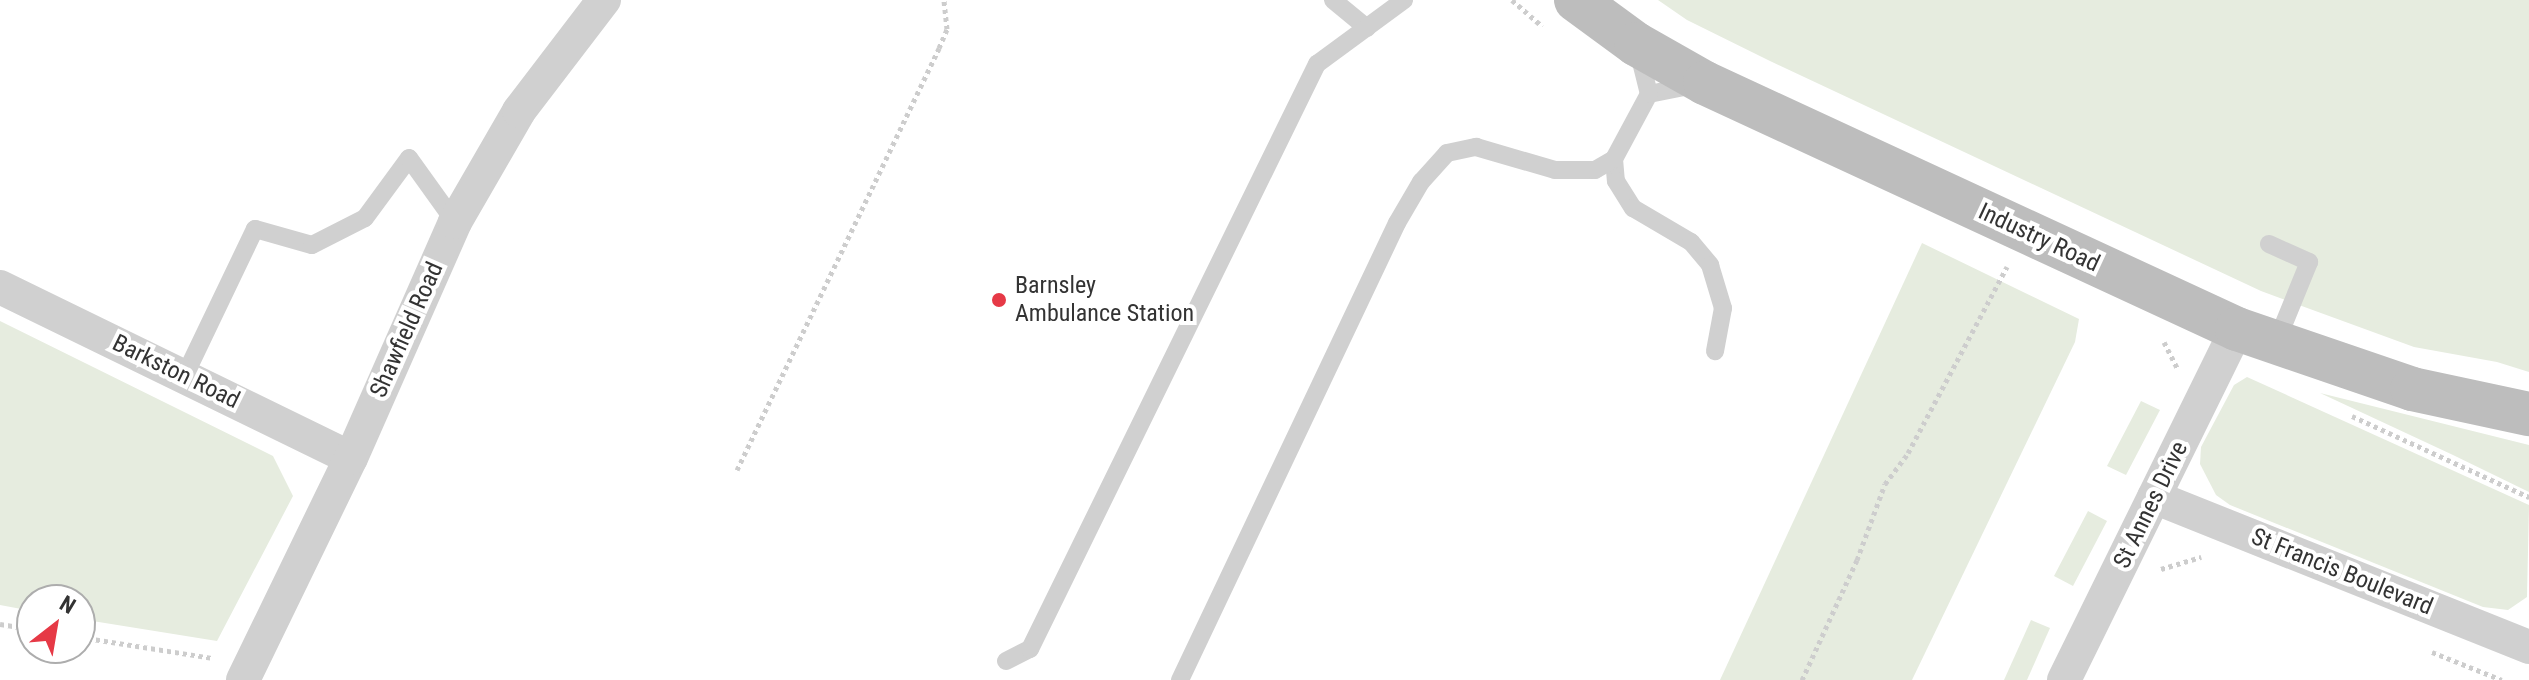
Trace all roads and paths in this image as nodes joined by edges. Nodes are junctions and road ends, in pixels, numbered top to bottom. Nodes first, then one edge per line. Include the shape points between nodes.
1 (604, 0) edge
2 (944, 0) edge
3 (1333, 0) edge
4 (1404, 0) edge
5 (1576, 0) edge
6 (1367, 28) junction
7 (1636, 44) junction
8 (1705, 83) junction
9 (1649, 94) junction
10 (1614, 159) junction
11 (455, 222) junction
12 (2269, 244) dead end
13 (2013, 257) dead end
14 (0, 287) edge
15 (2159, 333) dead end
16 (2256, 336) junction
17 (1715, 351) dead end
18 (185, 375) junction
19 (2176, 377) dead end
20 (2529, 414) edge
21 (351, 458) junction
22 (737, 470) dead end
23 (2154, 497) junction
24 (2216, 562) dead end
25 (2157, 570) dead end
26 (96, 640) edge
27 (2529, 647) edge
28 (2429, 650) dead end
29 (1006, 661) dead end
30 (247, 672) edge
31 (1180, 680) edge
32 (1802, 680) edge
33 (2064, 680) edge
34 (2502, 680) edge

1 - 11 street, Shawfield Road via 519,111
2 - 22 path via 947,29 939,48
3 - 6 lane
4 - 6 lane
5 - 7 street, Industry Road
6 - 29 lane via 1317,64 1030,649
7 - 8 street, Industry Road
7 - 9 lane
8 - 9 lane
8 - 16 street, Industry Road
9 - 10 lane
10 - 17 lane via 1616,181 1633,208 1691,242 1710,265 1723,308
10 - 31 lane via 1595,170 1555,170 1476,147 1447,153 1421,182
11 - 18 lane via 409,158 365,218 312,245 255,229
11 - 21 street, Shawfield Road
12 - 16 lane via 2309,262
13 - 32 path via 1908,453 1885,484
14 - 18 street, Barkston Road
15 - 19 path via 2177,366
16 - 20 street, Industry Road via 2412,389
16 - 23 street, St Annes Drive
18 - 21 street, Barkston Road
21 - 30 street, Shawfield Road
23 - 27 street, St Francis Boulevard
23 - 33 street, St Annes Drive
24 - 25 path via 2202,556
26 - 30 path
28 - 34 path

